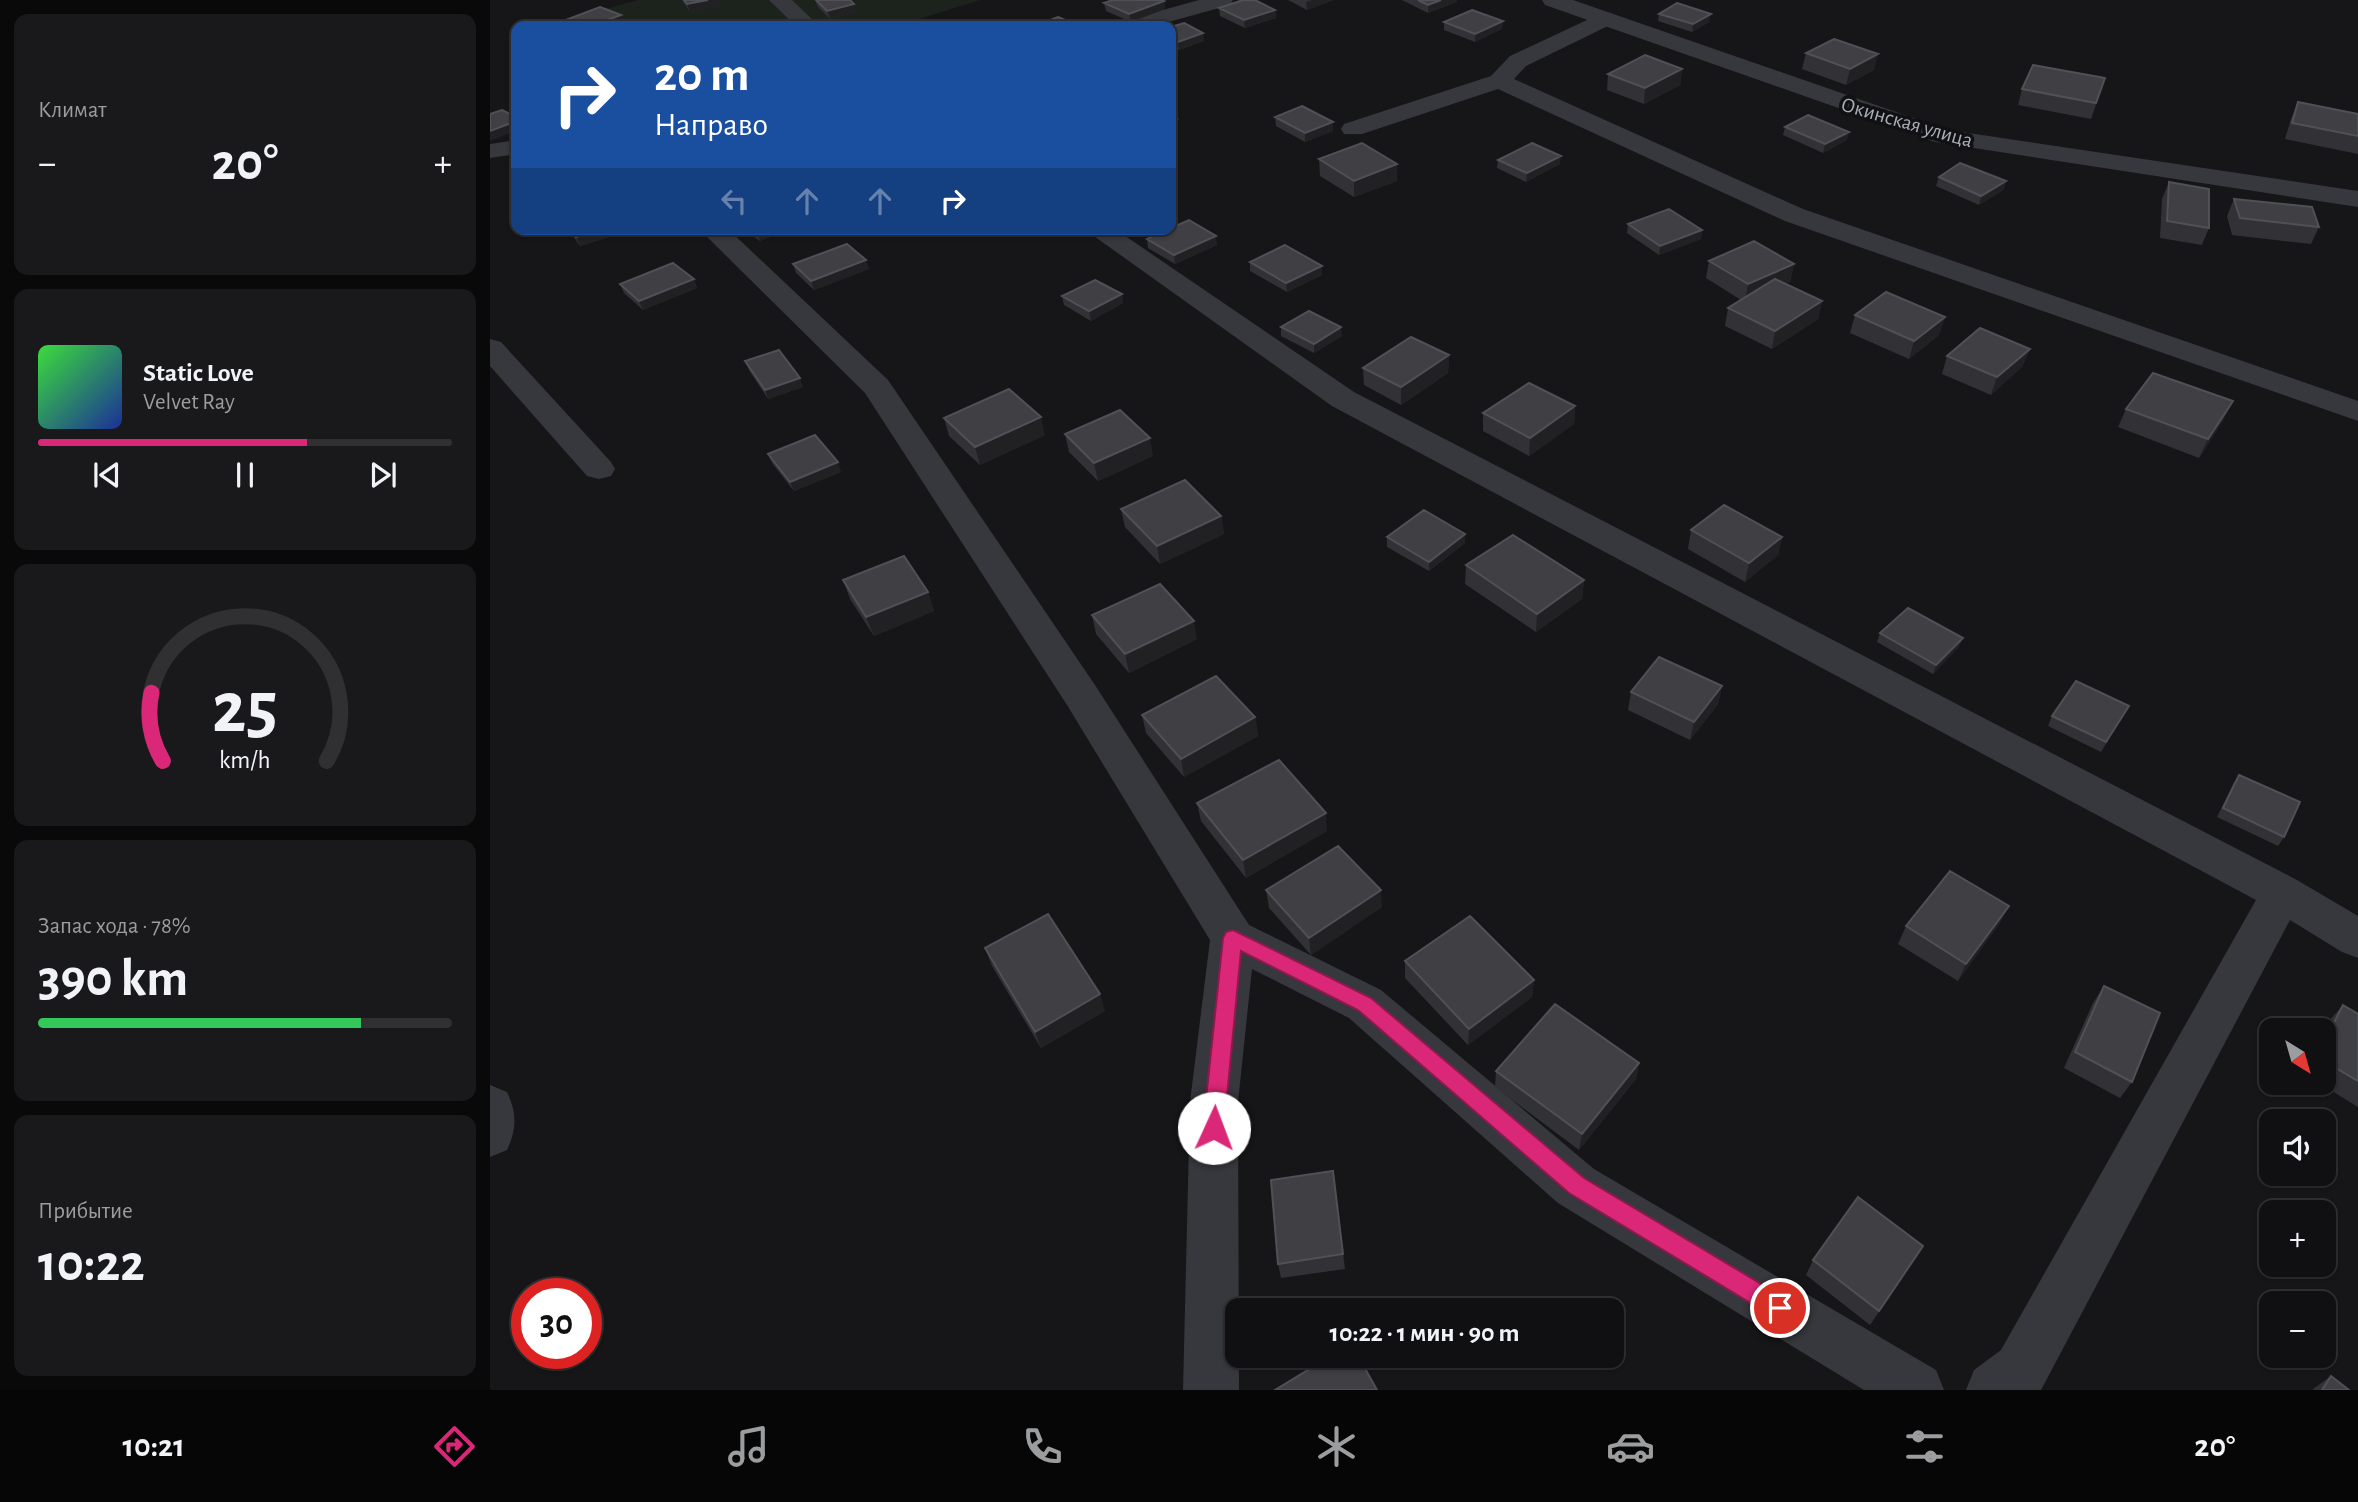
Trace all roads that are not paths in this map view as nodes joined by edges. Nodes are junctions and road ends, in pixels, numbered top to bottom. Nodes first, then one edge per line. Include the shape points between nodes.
1 (780, 0) edge
2 (1222, 0) edge
3 (1553, 0) edge
4 (1604, 19) junction
5 (803, 21) edge
6 (1148, 21) edge
7 (1499, 81) junction
8 (1353, 129) dead end
9 (511, 148) edge
10 (490, 151) edge
11 (2358, 199) edge
12 (718, 235) edge
13 (1106, 235) edge
14 (490, 348) edge
15 (2358, 412) edge
16 (599, 469) dead end
17 (2282, 893) junction
18 (1233, 938) junction
19 (2358, 939) edge
20 (490, 1108) edge
21 (490, 1134) edge
22 (1211, 1390) edge
23 (1916, 1390) edge
24 (1994, 1390) edge

1 - 5 street
2 - 6 street
3 - 4 street, Окинская улица
4 - 7 street via 1518,61
4 - 11 street, Окинская улица via 1944,137
7 - 8 street
7 - 15 street via 1794,215
9 - 10 street
12 - 18 street via 877,387 1082,695
13 - 17 street via 1343,399
14 - 16 street
17 - 19 street
17 - 24 street via 2021,1370
18 - 22 street via 1214,1102
18 - 23 street via 1365,1004 1576,1186
20 - 21 street

